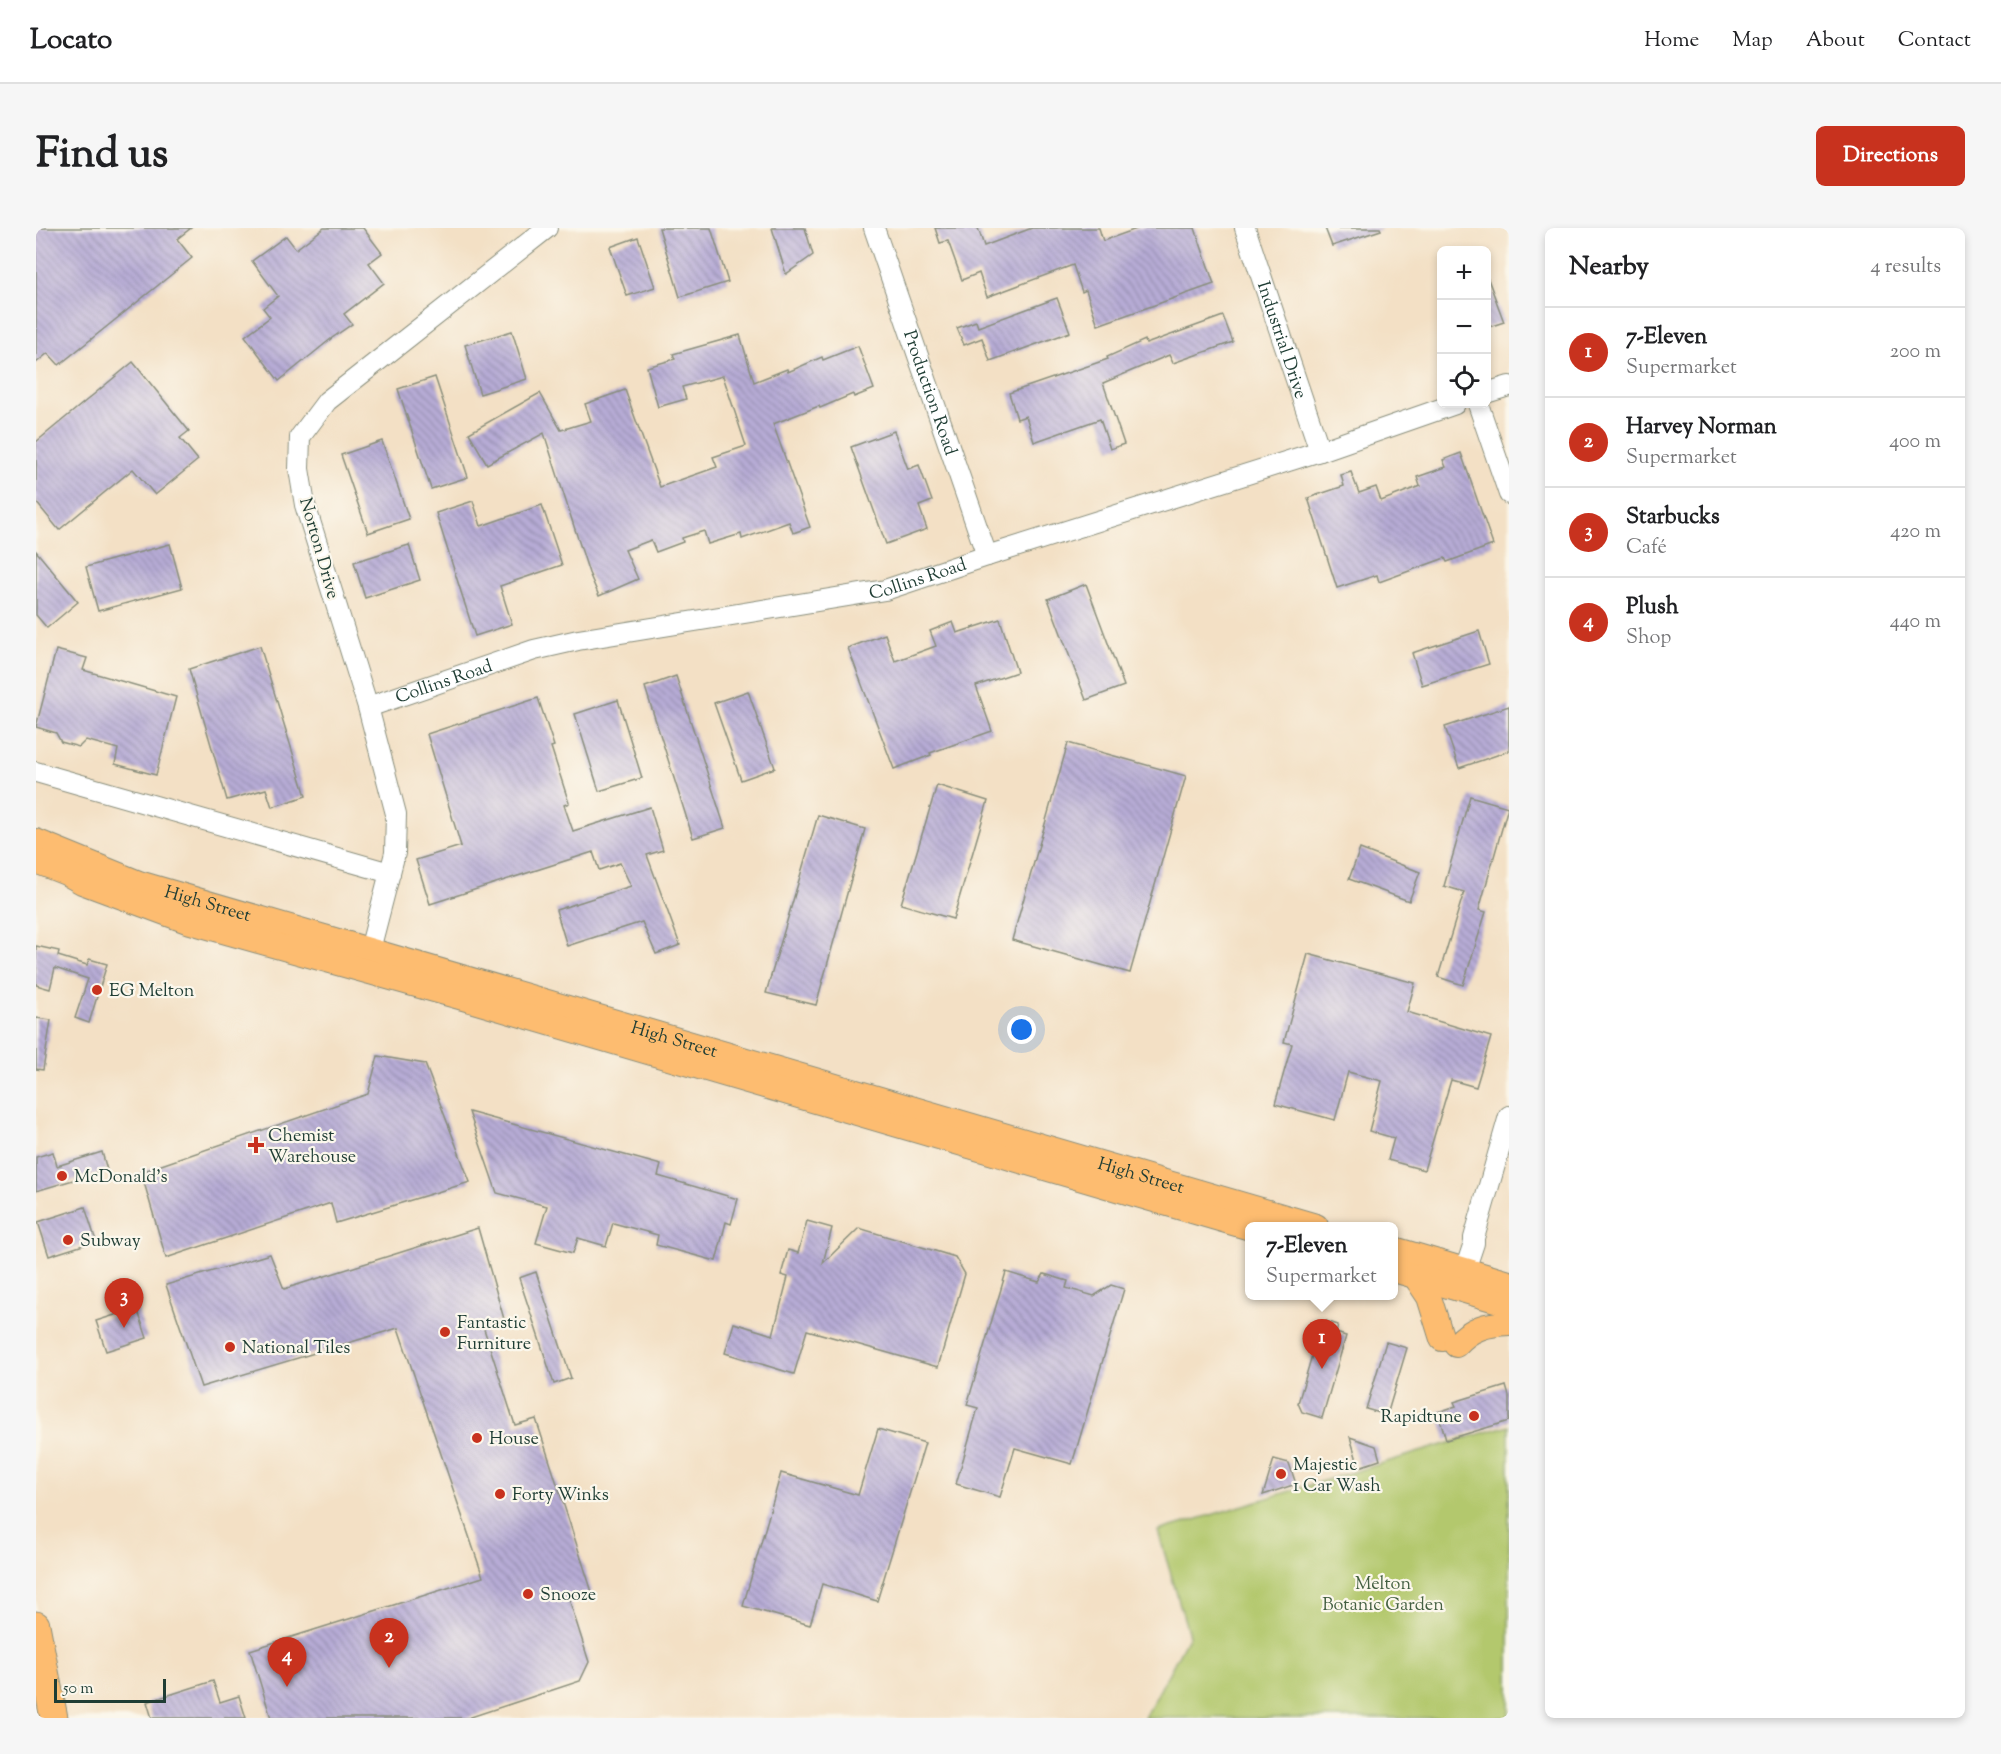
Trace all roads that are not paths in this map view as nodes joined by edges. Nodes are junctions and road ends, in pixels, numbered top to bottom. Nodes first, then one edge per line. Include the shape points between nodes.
1 (874, 228) edge
2 (1245, 228) edge
3 (535, 232) edge
4 (1509, 386) edge
5 (1491, 391) edge
6 (1444, 408) edge
7 (1479, 408) edge
8 (1320, 451) junction
9 (1509, 494) edge
10 (987, 556) junction
11 (368, 707) junction
12 (36, 772) edge
13 (36, 841) edge
14 (36, 861) edge
15 (390, 873) junction
16 (370, 962) junction
17 (1509, 1116) edge
18 (1298, 1222) edge
19 (1245, 1226) edge
20 (1398, 1251) edge
21 (1404, 1273) edge
22 (1462, 1280) junction
23 (1509, 1283) edge
24 (1509, 1304) edge
25 (1509, 1323) edge
26 (38, 1640) edge
27 (54, 1718) edge

1 - 10 street, Production Road
2 - 8 street, Industrial Drive
3 - 11 street, Norton Drive via 327,401 300,437 299,469 305,505
4 - 5 street
6 - 8 street, Collins Road
7 - 9 street
8 - 10 street, Collins Road
10 - 11 street, Collins Road via 885,591 534,650
11 - 15 street, Norton Drive via 396,814
12 - 15 street
13 - 16 main road, High Street via 139,883
14 - 16 main road, High Street via 188,921
15 - 16 street, Norton Drive
16 - 18 main road, High Street
16 - 19 main road, High Street
17 - 22 street
20 - 22 main road
21 - 22 main road
21 - 25 main road via 1429,1297 1449,1342 1478,1327
22 - 23 main road
22 - 24 main road
26 - 27 highway

